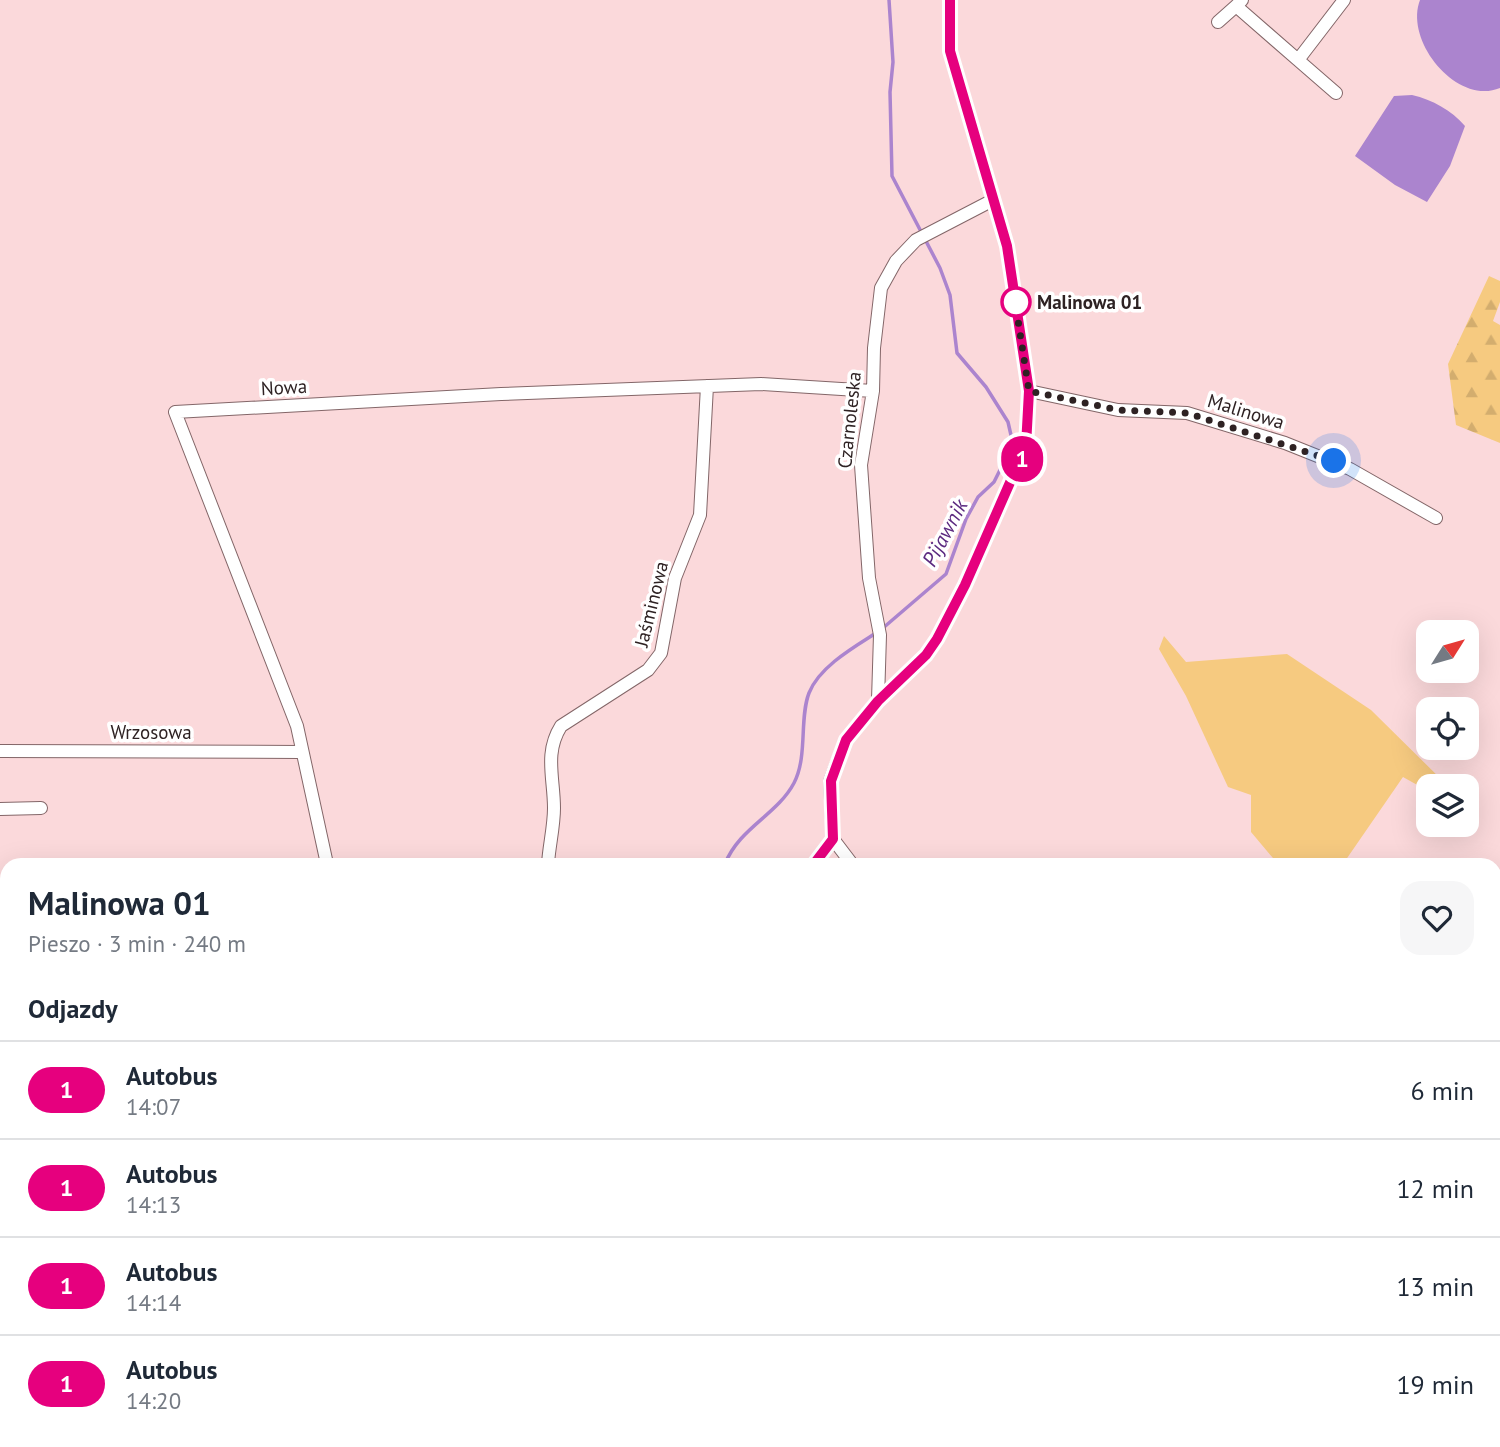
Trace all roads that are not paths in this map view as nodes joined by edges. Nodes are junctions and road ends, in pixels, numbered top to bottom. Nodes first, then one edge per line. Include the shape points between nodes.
1 (950, 0) edge
2 (1344, 0) edge
3 (1239, 3) edge
4 (1219, 22) dead end
5 (1298, 60) junction
6 (1336, 93) dead end
7 (993, 201) junction
8 (706, 386) junction
9 (873, 391) junction
10 (1029, 391) junction
11 (1436, 518) dead end
12 (878, 701) junction
13 (0, 751) edge
14 (302, 752) junction
15 (41, 808) dead end
16 (0, 809) edge
17 (833, 839) junction
18 (326, 858) edge
19 (549, 858) edge
20 (819, 858) edge
21 (847, 858) edge

1 - 7 street via 950,51
2 - 5 street
3 - 4 street
3 - 5 street
5 - 6 street
7 - 9 street, Czarnoleska via 916,240 895,261 881,288
7 - 10 street via 1007,246
8 - 9 street, Nowa via 761,384
8 - 14 street, Nowa via 175,412 287,698
8 - 19 street, Jaśminowa via 699,515 675,578 661,653 648,670 561,726 555,736
9 - 12 street, Czarnoleska via 861,466 869,578 880,635
10 - 11 street, Malinowa via 1118,410 1187,413 1285,443 1342,465
10 - 12 street via 1026,446 1020,466 965,585 926,655
12 - 17 street via 846,740 831,781
13 - 14 street, Wrzosowa
14 - 18 street, Nowa
15 - 16 street
17 - 20 street
17 - 21 street

